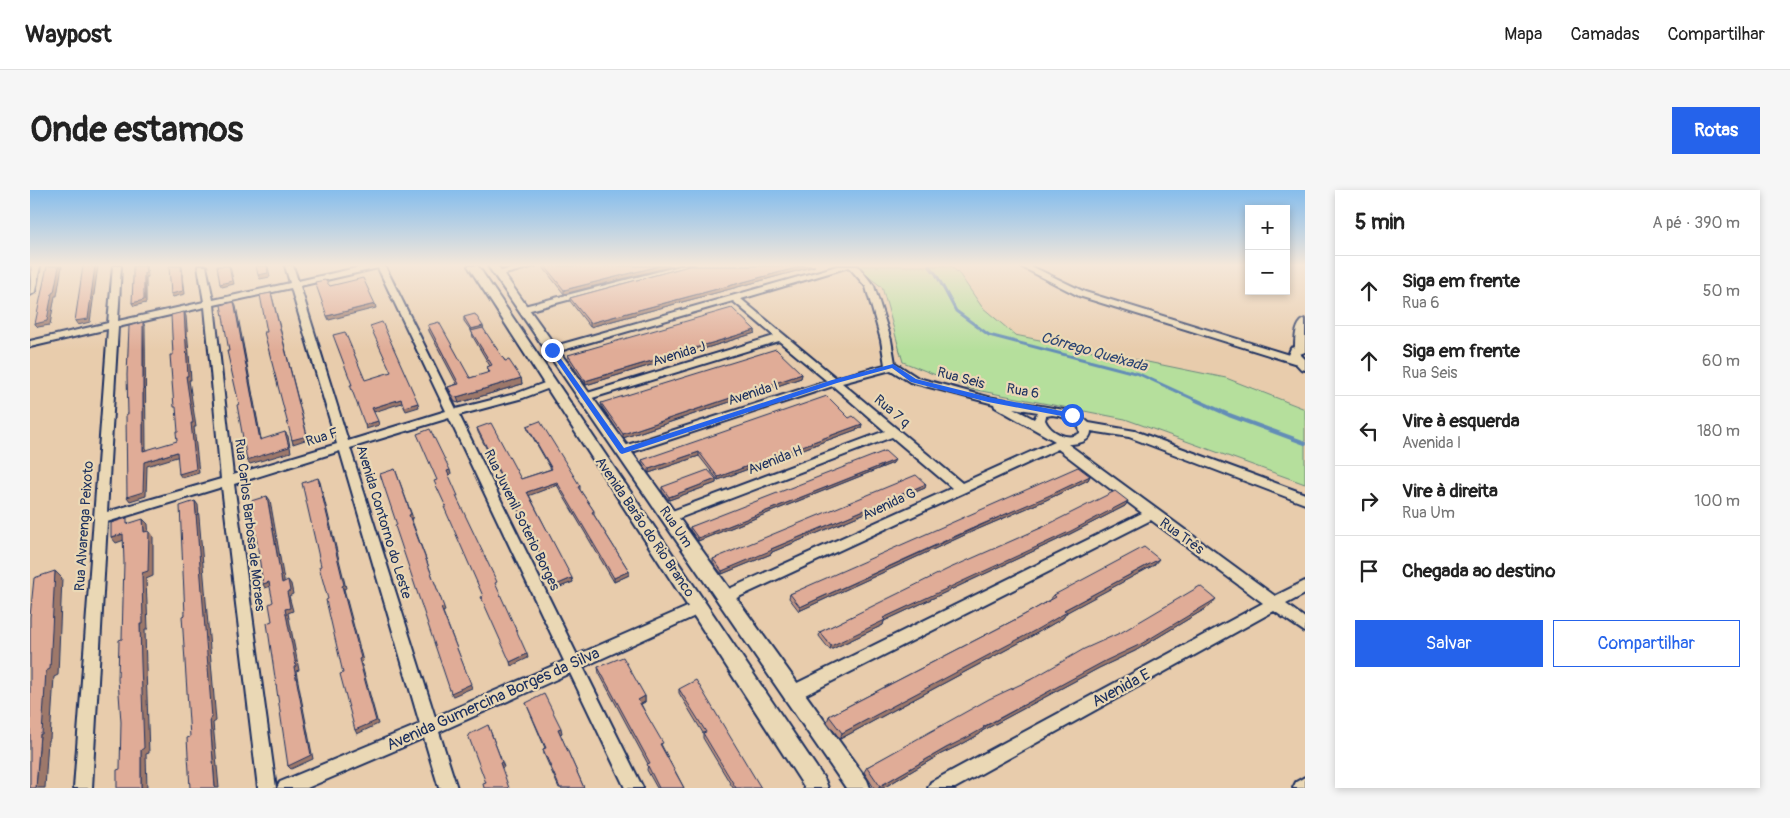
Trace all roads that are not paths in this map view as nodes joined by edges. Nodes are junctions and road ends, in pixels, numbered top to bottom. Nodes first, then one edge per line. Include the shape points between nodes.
1 (115, 294) edge
2 (207, 294) edge
3 (252, 294) edge
4 (297, 294) edge
5 (395, 294) edge
6 (491, 294) edge
7 (513, 294) edge
8 (582, 294) edge
9 (749, 294) edge
10 (872, 294) edge
11 (1082, 294) edge
12 (735, 298) junction
13 (209, 304) junction
14 (523, 309) junction
15 (1305, 322) edge
16 (113, 325) junction
17 (781, 337) junction
18 (30, 344) edge
19 (1302, 348) edge
20 (552, 350) junction
21 (1302, 363) edge
22 (893, 366) junction
23 (834, 382) junction
24 (551, 384) junction
25 (585, 397) junction
26 (988, 400) junction
27 (1052, 411) junction
28 (453, 413) junction
29 (1085, 426) junction
30 (1043, 428) junction
31 (893, 432) junction
32 (1063, 442) junction
33 (344, 446) junction
34 (622, 451) junction
35 (226, 481) junction
36 (960, 488) junction
37 (1305, 499) edge
38 (1152, 514) junction
39 (669, 517) junction
40 (101, 519) junction
41 (1305, 587) edge
42 (725, 597) junction
43 (1276, 604) junction
44 (699, 608) junction
45 (1305, 626) edge
46 (574, 664) junction
47 (793, 693) junction
48 (429, 728) junction
49 (83, 788) edge
50 (268, 788) edge
51 (286, 788) edge
52 (448, 788) edge
53 (634, 788) edge
54 (817, 788) edge
55 (860, 788) edge
56 (937, 788) edge

1 - 16 street, Rua Alvarenga Peixoto
2 - 13 street, Rua Carlos Barbosa de Moraes
3 - 13 street
4 - 33 street, Avenida Contorno do Leste
5 - 28 street, Rua Juvenil Soterio Borges
6 - 24 street, Avenida Barão do Rio Branco
7 - 14 street, Rua Um
8 - 14 street
9 - 12 street
10 - 22 street
11 - 21 street
12 - 17 street, Rua 7 q
12 - 20 street
13 - 16 street
13 - 35 street, Rua Carlos Barbosa de Moraes
14 - 20 street, Rua Um
15 - 19 street via 1300,335
16 - 18 street
16 - 40 street, Rua Alvarenga Peixoto
17 - 23 street, Rua 7 q
17 - 25 street, Avenida J
19 - 21 street via 1294,355
20 - 25 street, Rua Um
22 - 23 street, Avenida I
22 - 26 street, Rua Seis via 914,380
23 - 31 street, Rua 7 q
23 - 34 street, Avenida I
24 - 28 street, Rua F
24 - 44 street, Avenida Barão do Rio Branco
25 - 34 street, Rua Um
26 - 27 street, Rua 6
26 - 30 street, Rua Três
27 - 29 street, Rua 6 via 1072,415
27 - 30 street via 1040,417
28 - 33 street, Rua F
28 - 46 street, Rua Juvenil Soterio Borges
29 - 32 street, Avenida G via 1087,430 1083,437
29 - 37 street via 1131,434
30 - 32 street, Rua Três
31 - 36 street, Rua 7 q
31 - 39 street, Avenida H
32 - 36 street, Avenida G
32 - 38 street, Rua Três
33 - 35 street, Rua F
33 - 48 street, Avenida Contorno do Leste
34 - 39 street, Rua Um
35 - 40 street, Rua F
35 - 50 street, Rua Carlos Barbosa de Moraes
36 - 42 street, Avenida G
38 - 43 street, Rua Três
38 - 47 street
39 - 42 street, Rua Um
40 - 49 street, Rua Alvarenga Peixoto
41 - 43 street, Avenida E
42 - 47 street, Rua Um
43 - 45 street, Rua Três
43 - 56 street, Avenida E
44 - 46 street, Avenida Gumercina Borges da Silva
44 - 54 street, Avenida Barão do Rio Branco
46 - 48 street, Avenida Gumercina Borges da Silva
46 - 53 street, Rua Juvenil Soterio Borges
47 - 55 street, Rua Um
48 - 51 street, Avenida Gumercina Borges da Silva
48 - 52 street, Avenida Contorno do Leste

